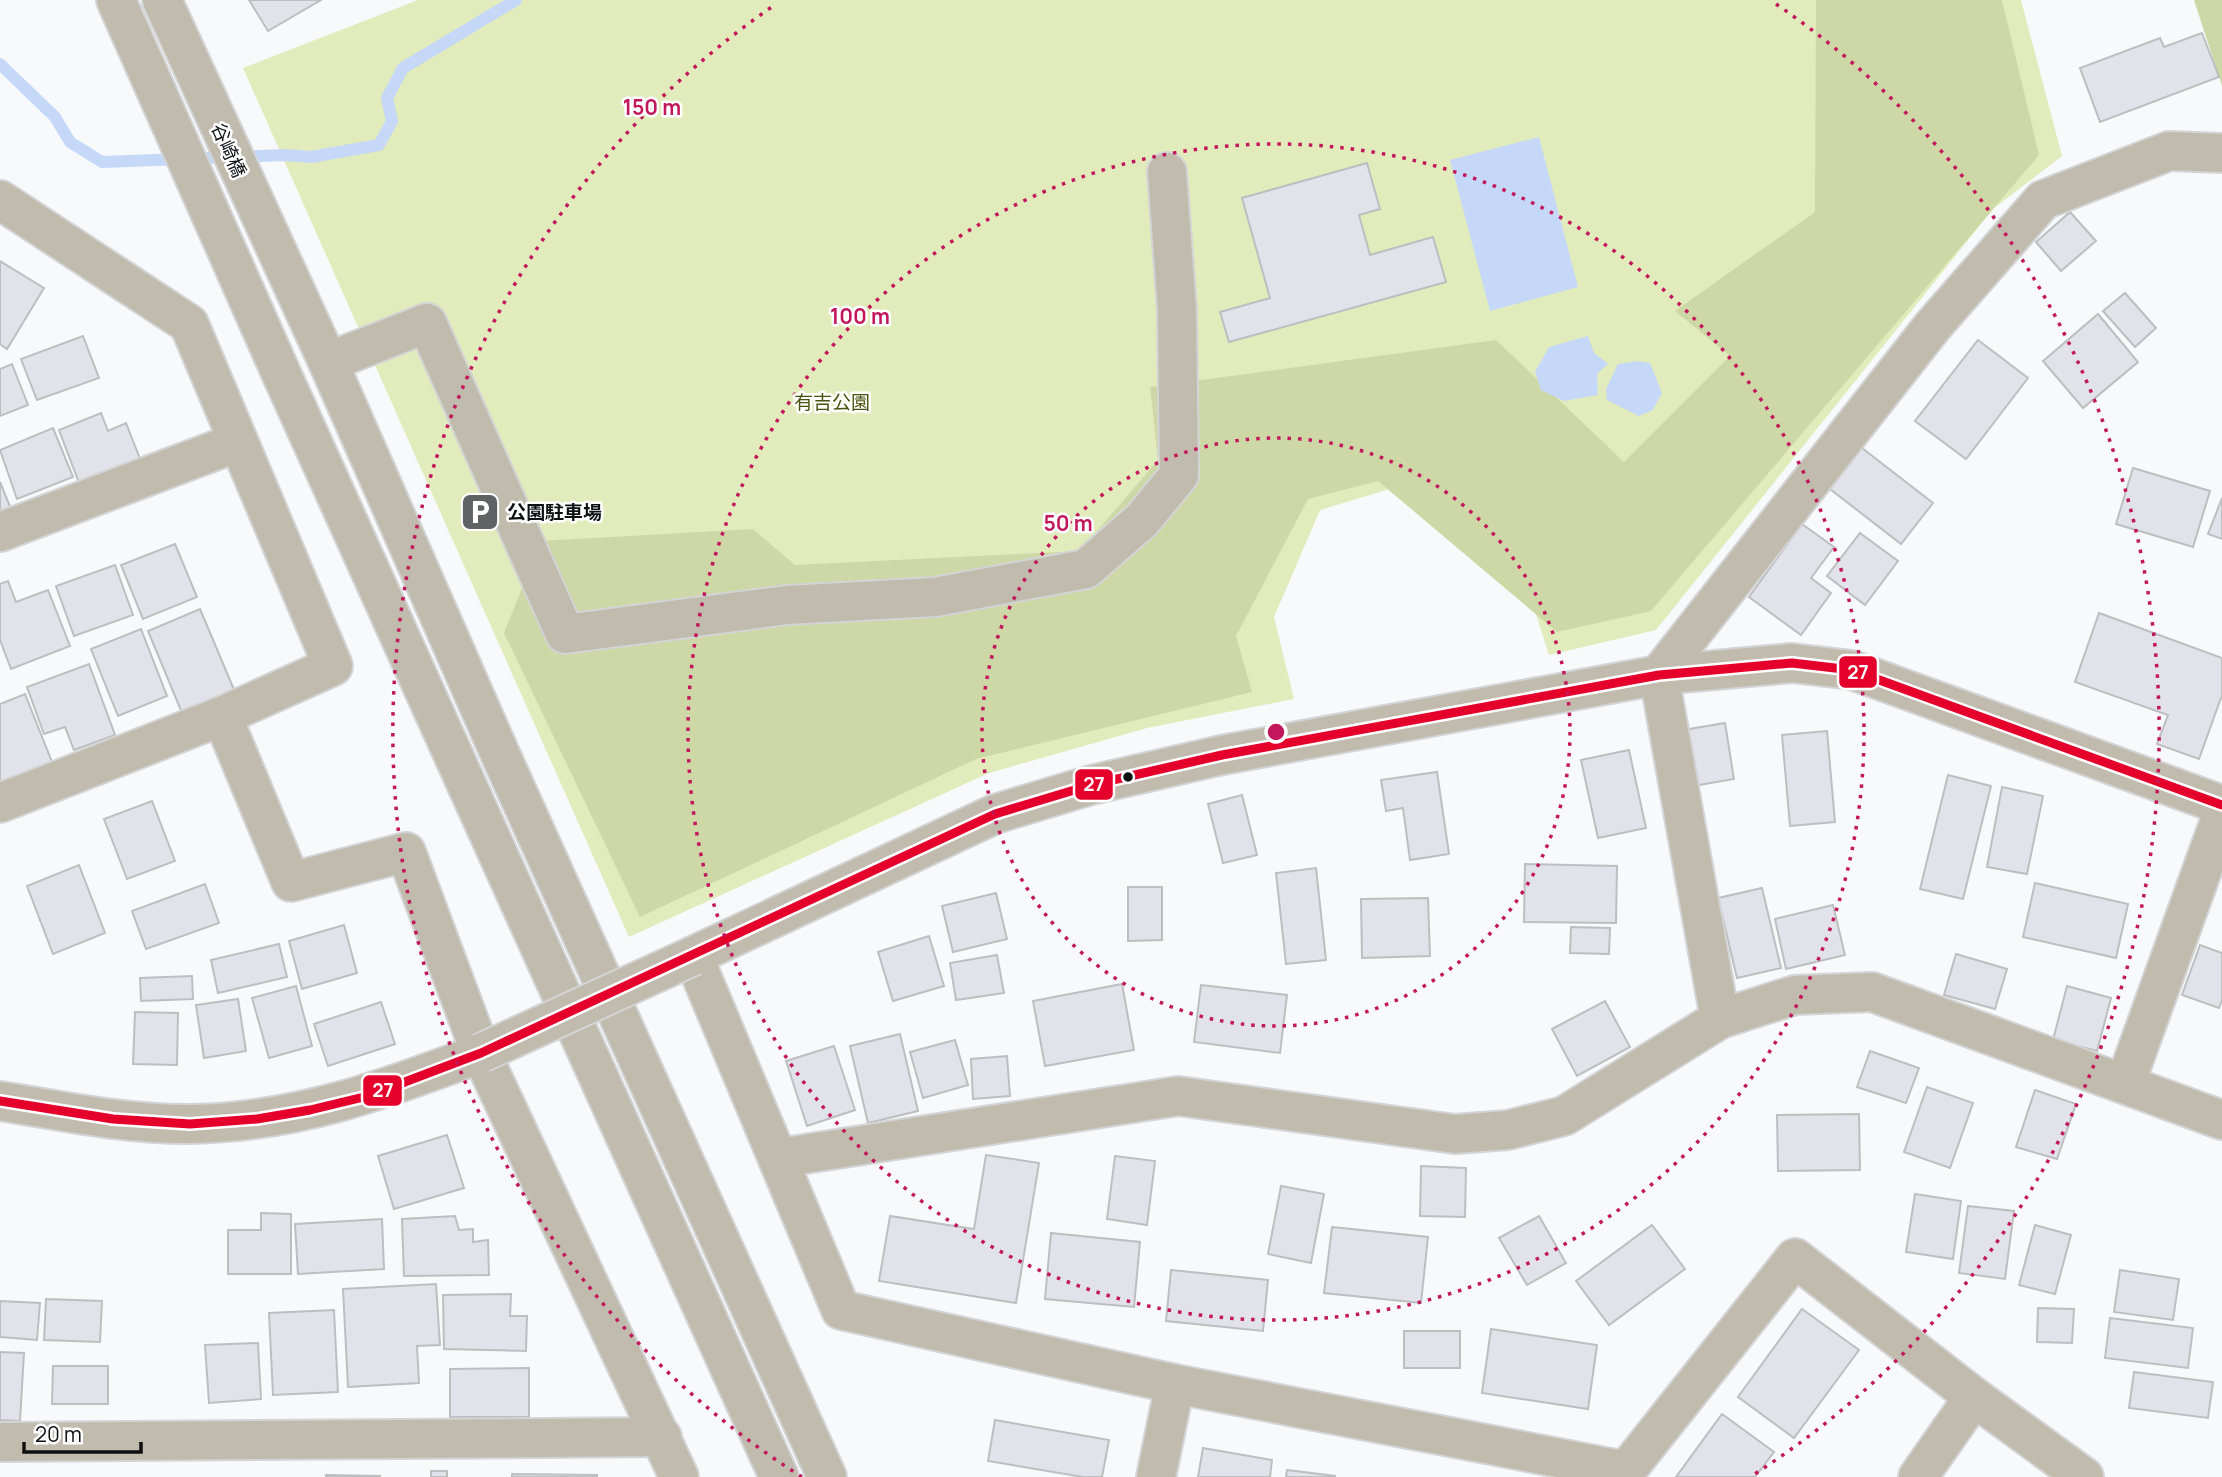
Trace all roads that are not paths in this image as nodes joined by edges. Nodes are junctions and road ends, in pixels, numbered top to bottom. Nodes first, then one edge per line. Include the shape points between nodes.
1 (116, 0) edge
2 (162, 0) edge
3 (2222, 153) edge
4 (1167, 172) dead end
5 (0, 200) edge
6 (328, 362) junction
7 (237, 442) junction
8 (0, 532) edge
9 (1659, 675) junction
10 (222, 716) junction
11 (0, 803) edge
12 (2222, 805) edge
13 (2222, 814) edge
14 (693, 956) junction
15 (1720, 1019) junction
16 (481, 1053) junction
17 (2125, 1084) junction
18 (0, 1101) edge
19 (2222, 1120) edge
20 (779, 1158) junction
21 (1175, 1384) junction
22 (1974, 1397) junction
23 (662, 1437) junction
24 (0, 1442) edge
25 (1626, 1474) edge
26 (679, 1477) edge
27 (779, 1477) edge
28 (827, 1477) edge
29 (1156, 1477) edge
30 (1918, 1477) edge
31 (2084, 1477) edge

1 - 27 street
2 - 6 street, 谷崎橋
3 - 9 street via 2169,151 2043,200 1931,327
4 - 6 street via 1177,310 1179,475 1142,520 1086,569 934,597 787,605 565,634 427,323
5 - 7 street via 189,324
6 - 28 street, 谷崎橋
7 - 8 street
7 - 10 street via 333,666
9 - 12 street via 1792,663 1852,670
9 - 14 street via 1222,755 1091,785 995,814
9 - 15 street
10 - 11 street
10 - 16 street via 291,882 406,852
13 - 17 street
14 - 16 street, bridge
14 - 20 street
15 - 17 street via 1795,995 1872,992
15 - 20 street via 1564,1116 1508,1130 1455,1134 1178,1096
16 - 18 street via 368,1096 257,1119 177,1123 113,1119
16 - 23 street
17 - 19 street
20 - 21 street via 841,1310
21 - 25 street
21 - 29 street
22 - 25 street via 1795,1258
22 - 30 street
22 - 31 street
23 - 24 street
23 - 26 street

